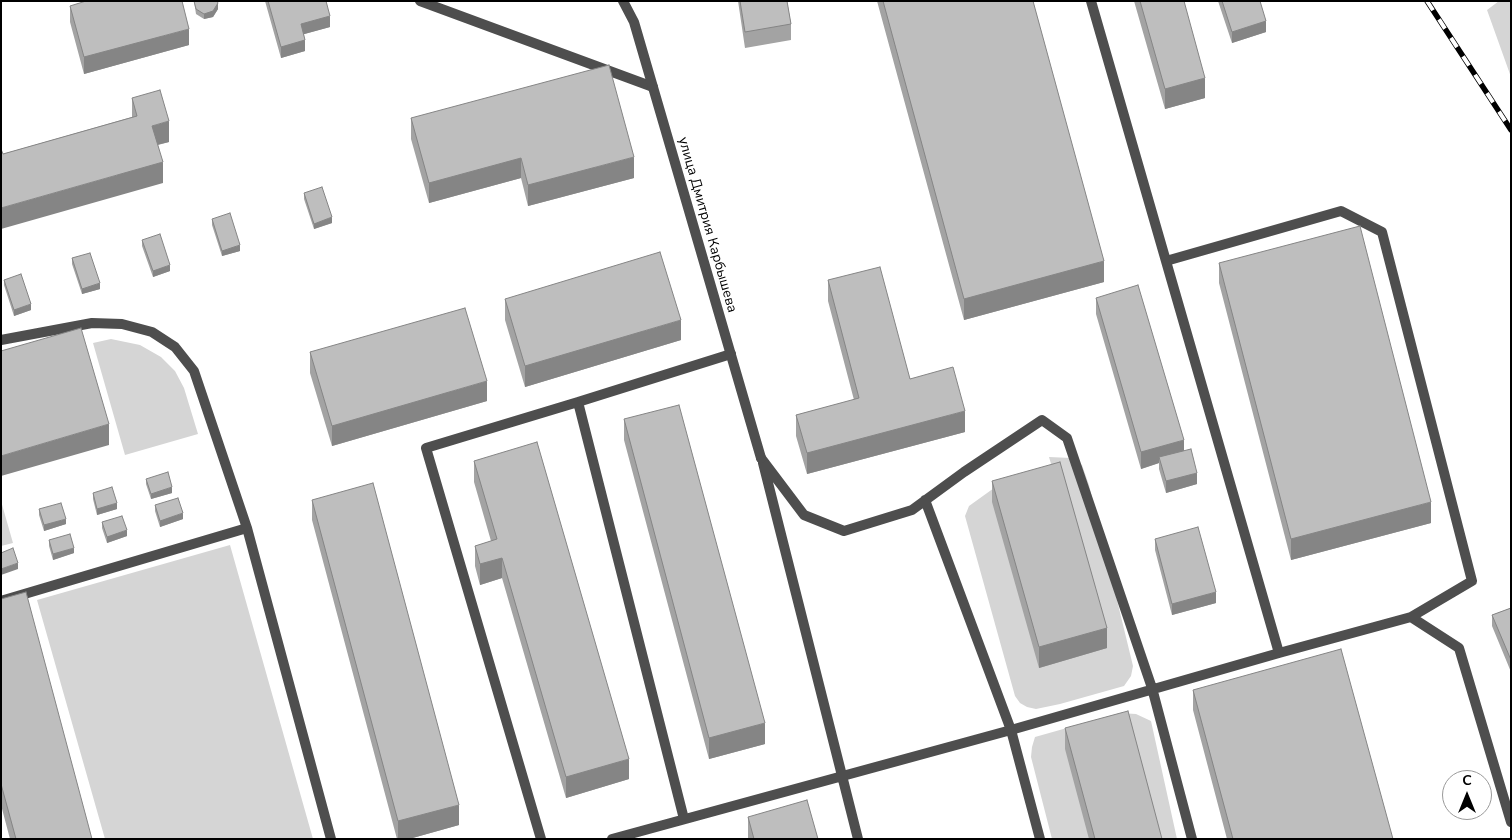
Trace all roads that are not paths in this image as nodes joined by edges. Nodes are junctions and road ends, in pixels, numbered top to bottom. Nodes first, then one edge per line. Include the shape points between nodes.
1 (420, 1) edge
2 (623, 1) edge
3 (1092, 1) edge
4 (653, 87) junction
5 (1166, 260) junction
6 (1, 340) edge
7 (731, 354) junction
8 (578, 402) junction
9 (761, 458) junction
10 (925, 500) junction
11 (248, 528) junction
12 (1, 601) edge
13 (1411, 617) junction
14 (1279, 653) junction
15 (1152, 688) junction
16 (1011, 730) junction
17 (842, 776) junction
18 (684, 820) junction
19 (1511, 822) edge
20 (331, 839) edge
21 (541, 839) edge
22 (612, 839) edge
23 (858, 839) edge
24 (1040, 839) edge
25 (1192, 839) edge

1 - 4 street
2 - 4 street, улица Дмитрия Карбышева via 634,22
3 - 5 street
4 - 7 street, улица Дмитрия Карбышева
5 - 13 street via 1341,211 1382,232 1472,582
5 - 14 street
6 - 11 street via 92,323 122,324 152,332 175,347 194,371
7 - 8 street
7 - 9 street, улица Дмитрия Карбышева
8 - 18 street
8 - 21 street via 426,448
9 - 10 street via 804,516 844,531 912,510
9 - 17 street, улица Дмитрия Карбышева
10 - 15 street via 1042,420 1067,438
10 - 16 street
11 - 12 street
11 - 20 street
13 - 14 street
13 - 19 street via 1460,648
14 - 15 street
15 - 16 street
15 - 25 street
16 - 17 street
16 - 24 street
17 - 18 street
17 - 23 street, улица Дмитрия Карбышева
18 - 22 street

